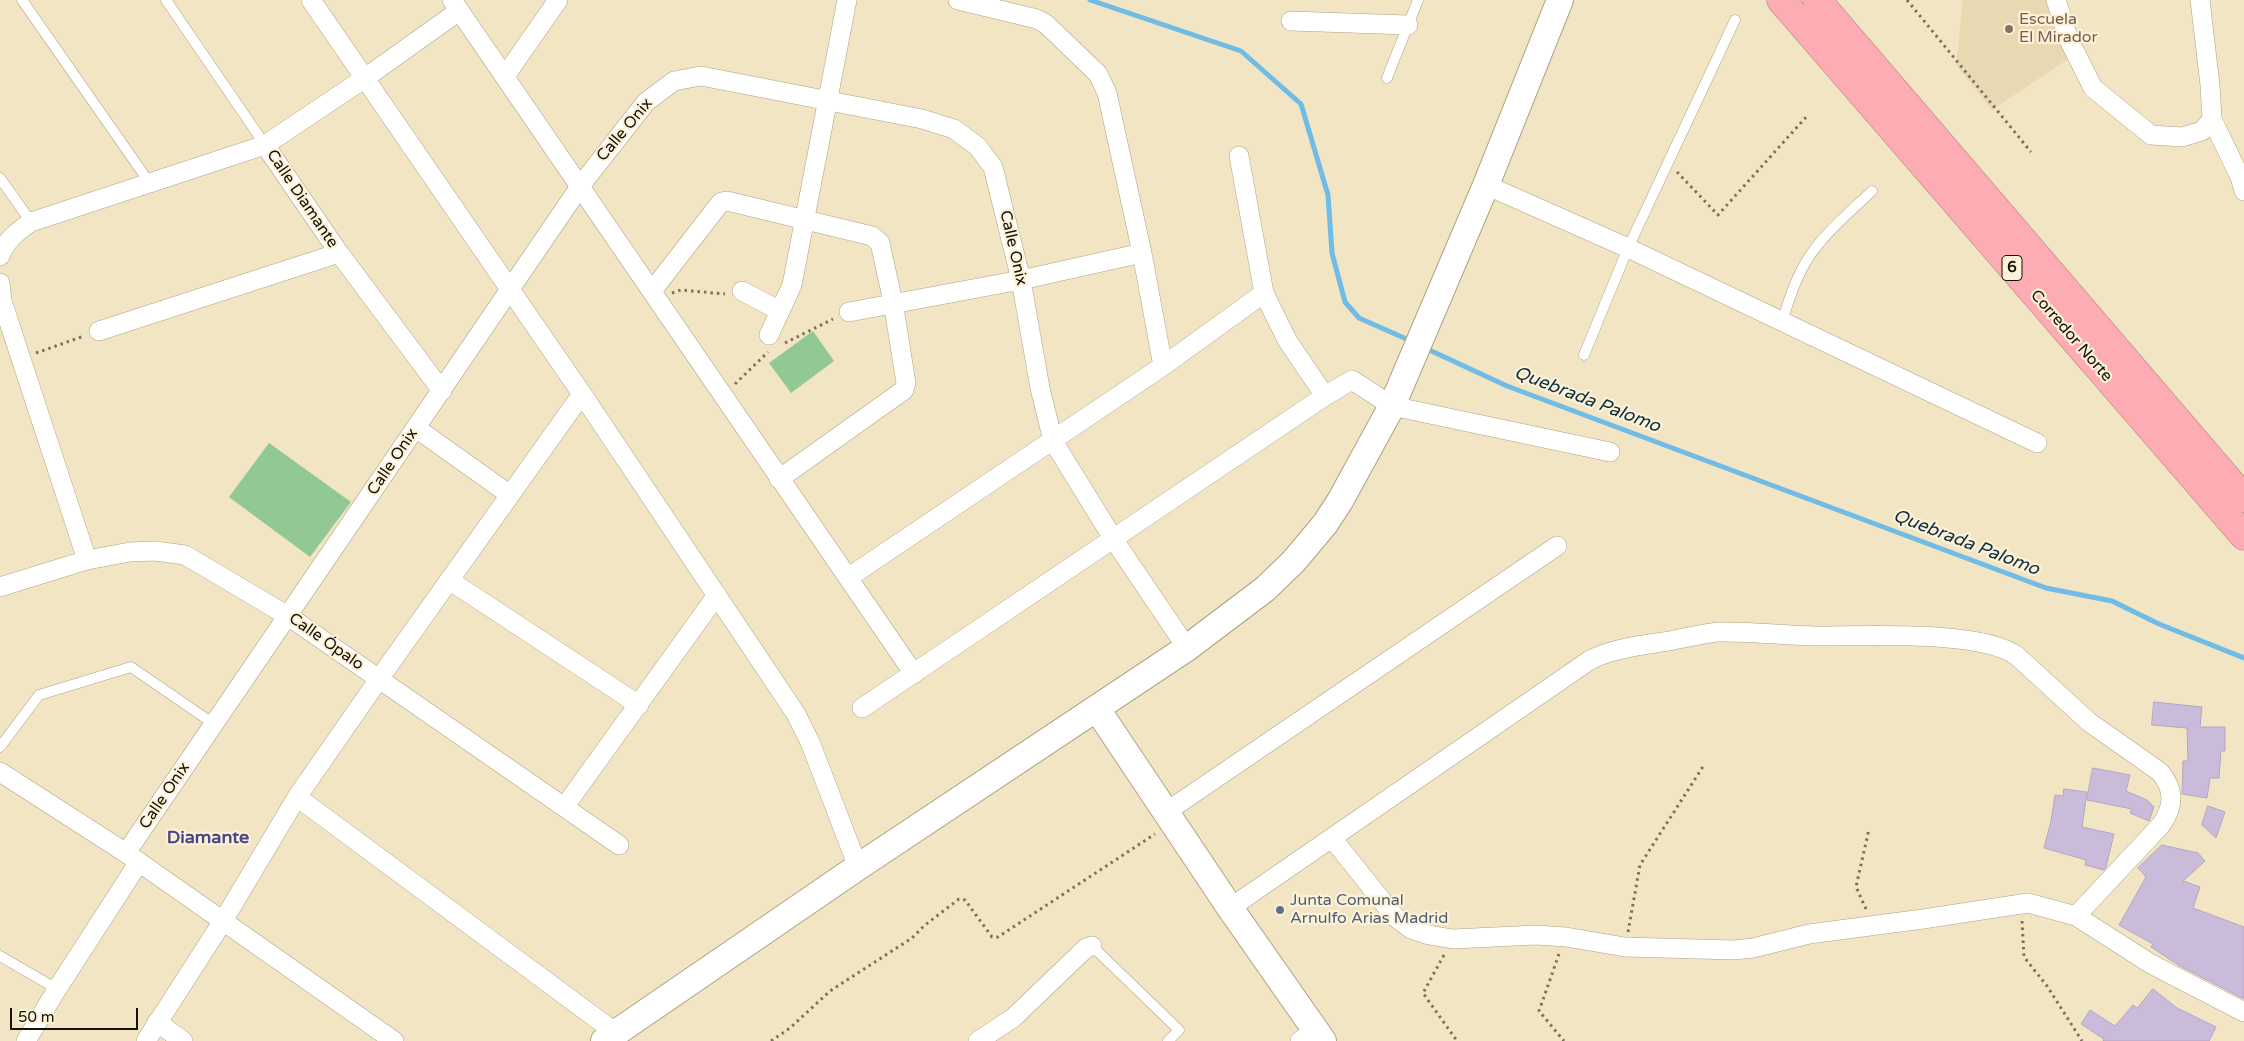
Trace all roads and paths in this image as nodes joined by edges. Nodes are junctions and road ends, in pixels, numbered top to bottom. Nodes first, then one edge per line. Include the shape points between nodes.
1 (22, 0) edge
2 (166, 0) edge
3 (311, 0) edge
4 (558, 0) edge
5 (847, 0) edge
6 (958, 0) edge
7 (1418, 0) edge
8 (1560, 0) edge
9 (1781, 0) edge
10 (1817, 0) edge
11 (1907, 0) edge
12 (2056, 0) edge
13 (2200, 0) edge
14 (455, 5) edge
15 (1292, 20) dead end
16 (1735, 20) dead end
17 (1408, 26) junction
18 (506, 76) junction
19 (365, 78) junction
20 (1387, 78) dead end
21 (828, 99) junction
22 (1807, 116) dead end
23 (2212, 119) junction
24 (265, 145) junction
25 (2031, 152) dead end
26 (1239, 156) dead end
27 (1668, 161) junction
28 (0, 178) edge
29 (149, 182) junction
30 (1486, 185) junction
31 (581, 186) junction
32 (1872, 191) dead end
33 (2244, 191) edge
34 (804, 220) junction
35 (30, 222) junction
36 (1628, 248) junction
37 (339, 253) junction
38 (1142, 253) junction
39 (0, 256) edge
40 (1021, 280) junction
41 (0, 283) edge
42 (510, 289) junction
43 (742, 291) joint
44 (1264, 293) junction
45 (655, 295) junction
46 (893, 302) junction
47 (780, 311) junction
48 (849, 312) joint
49 (1782, 322) junction
50 (99, 331) joint
51 (773, 341) junction
52 (1584, 355) dead end
53 (21, 359) junction
54 (1163, 366) junction
55 (442, 391) junction
56 (582, 394) junction
57 (723, 395) junction
58 (1325, 396) junction
59 (1392, 406) junction
60 (416, 428) junction
61 (1053, 441) junction
62 (2037, 443) dead end
63 (1610, 452) dead end
64 (779, 479) junction
65 (510, 495) junction
66 (2244, 498) edge
67 (2244, 536) edge
68 (1114, 540) junction
69 (1557, 546) dead end
70 (87, 560) junction
71 (849, 577) junction
72 (449, 580) junction
73 (0, 587) edge
74 (717, 595) junction
75 (288, 616) junction
76 (1187, 648) junction
77 (914, 674) junction
78 (379, 679) junction
79 (639, 705) junction
80 (862, 708) dead end
81 (1097, 709) junction
82 (214, 724) junction
83 (0, 747) edge
84 (1704, 765) dead end
85 (0, 772) edge
86 (297, 798) junction
87 (565, 806) junction
88 (1169, 817) junction
89 (1869, 829) dead end
90 (1332, 838) junction
91 (619, 845) dead end
92 (133, 858) junction
93 (858, 867) junction
94 (2022, 903) junction
95 (1230, 908) junction
96 (2076, 916) junction
97 (223, 921) junction
98 (1873, 926) junction
99 (1566, 937) junction
100 (1453, 939) junction
101 (1092, 946) joint
102 (1625, 947) junction
103 (0, 956) edge
104 (57, 989) junction
105 (2244, 1012) edge
106 (157, 1022) junction
107 (610, 1037) edge
108 (1313, 1038) edge
109 (26, 1041) edge
110 (146, 1041) edge
111 (184, 1041) edge
112 (394, 1041) edge
113 (771, 1041) edge
114 (978, 1041) edge
115 (1168, 1041) edge
116 (1457, 1041) edge
117 (1564, 1041) edge
118 (2082, 1041) edge

1 - 29 lane
2 - 24 lane
3 - 19 street
4 - 18 street
5 - 21 street
6 - 38 street via 1037,19 1098,74 1107,92
7 - 17 lane
8 - 30 street
9 - 67 highway, Corredor Norte / 6
10 - 66 highway, Corredor Norte / 6
11 - 25 path
12 - 23 street via 2069,40 2093,88 2151,135 2182,138 2202,131
13 - 23 street
14 - 18 street
14 - 19 street
15 - 17 street
16 - 27 lane
17 - 20 lane
18 - 31 street
19 - 24 street
19 - 42 street
21 - 31 street, Calle Onix via 701,76 674,81 646,102
21 - 34 street
21 - 40 street, Calle Onix via 954,129 978,146 993,167
22 - 27 path via 1718,215
23 - 33 street
24 - 29 street, Calle Diamante
24 - 37 street, Calle Diamante
26 - 44 street
27 - 36 lane
28 - 35 lane
29 - 35 street, Calle Diamante
30 - 36 street
30 - 59 street
31 - 42 street, Calle Onix
31 - 45 street
32 - 49 lane via 1831,229 1810,256 1790,296
34 - 45 street via 721,202
34 - 46 street via 876,238 880,243
34 - 47 street via 792,285
35 - 39 street, Calle Diamante via 15,233
36 - 49 street
36 - 52 lane
37 - 50 street
37 - 55 street, Calle Diamante
38 - 40 street
38 - 54 street
40 - 46 street
40 - 61 street, Calle Onix
41 - 53 street via 2,301
42 - 55 street, Calle Onix
42 - 56 street
43 - 45 path via 719,295 681,290
43 - 47 street
44 - 54 street
44 - 58 street via 1287,340
45 - 57 street
46 - 48 street
46 - 64 street via 906,383 904,390
47 - 51 street
48 - 51 path
49 - 62 street
50 - 53 path
51 - 57 path via 769,351
53 - 70 street
54 - 61 street
55 - 60 street, Calle Onix
56 - 65 street
56 - 74 street
57 - 64 street
58 - 59 street via 1352,380
58 - 68 street
59 - 63 street
59 - 76 street via 1340,501 1311,542 1265,589
60 - 65 street
60 - 75 street, Calle Onix
61 - 68 street, Calle Onix
61 - 71 street
64 - 71 street
65 - 72 street
68 - 76 street, Calle Onix
68 - 77 street
69 - 88 street
70 - 73 street, Calle Ópalo
70 - 75 street, Calle Ópalo via 130,552 155,551 185,556
71 - 77 street
72 - 78 street
72 - 79 street
74 - 79 street
74 - 93 street via 796,714
75 - 78 street, Calle Ópalo
75 - 82 street, Calle Onix
76 - 81 street
77 - 80 street
78 - 86 street
78 - 87 street, Calle Ópalo
79 - 87 street
81 - 88 street
81 - 93 street
82 - 83 lane via 131,667 39,695
82 - 92 street, Calle Onix
84 - 102 path via 1640,865
85 - 92 street
86 - 97 street
86 - 107 street
87 - 91 street, Calle Ópalo
88 - 95 street
88 - 113 path via 998,937 992,936 965,900 959,899 912,938 830,991
89 - 98 path via 1856,888
90 - 95 street
90 - 96 street via 1576,668 1607,652 1718,632 1962,640 1994,644 2010,650 2089,722 2160,772 2167,781 2170,812
90 - 100 street via 1395,917 1411,929 1429,936
92 - 97 street
92 - 104 street, Calle Onix
93 - 107 street
94 - 96 street
94 - 98 street
94 - 118 path via 2024,958 2047,986
95 - 108 street
96 - 105 street via 2150,964
97 - 106 street
97 - 112 street
98 - 102 street via 1810,934 1734,950
99 - 100 street via 1536,935
99 - 102 street
99 - 117 path via 1539,1011
100 - 116 path via 1423,993
101 - 114 street via 1086,948 1003,1026
101 - 115 lane via 1179,1030
103 - 104 lane
104 - 109 street, Calle Onix
106 - 110 street
106 - 111 street

